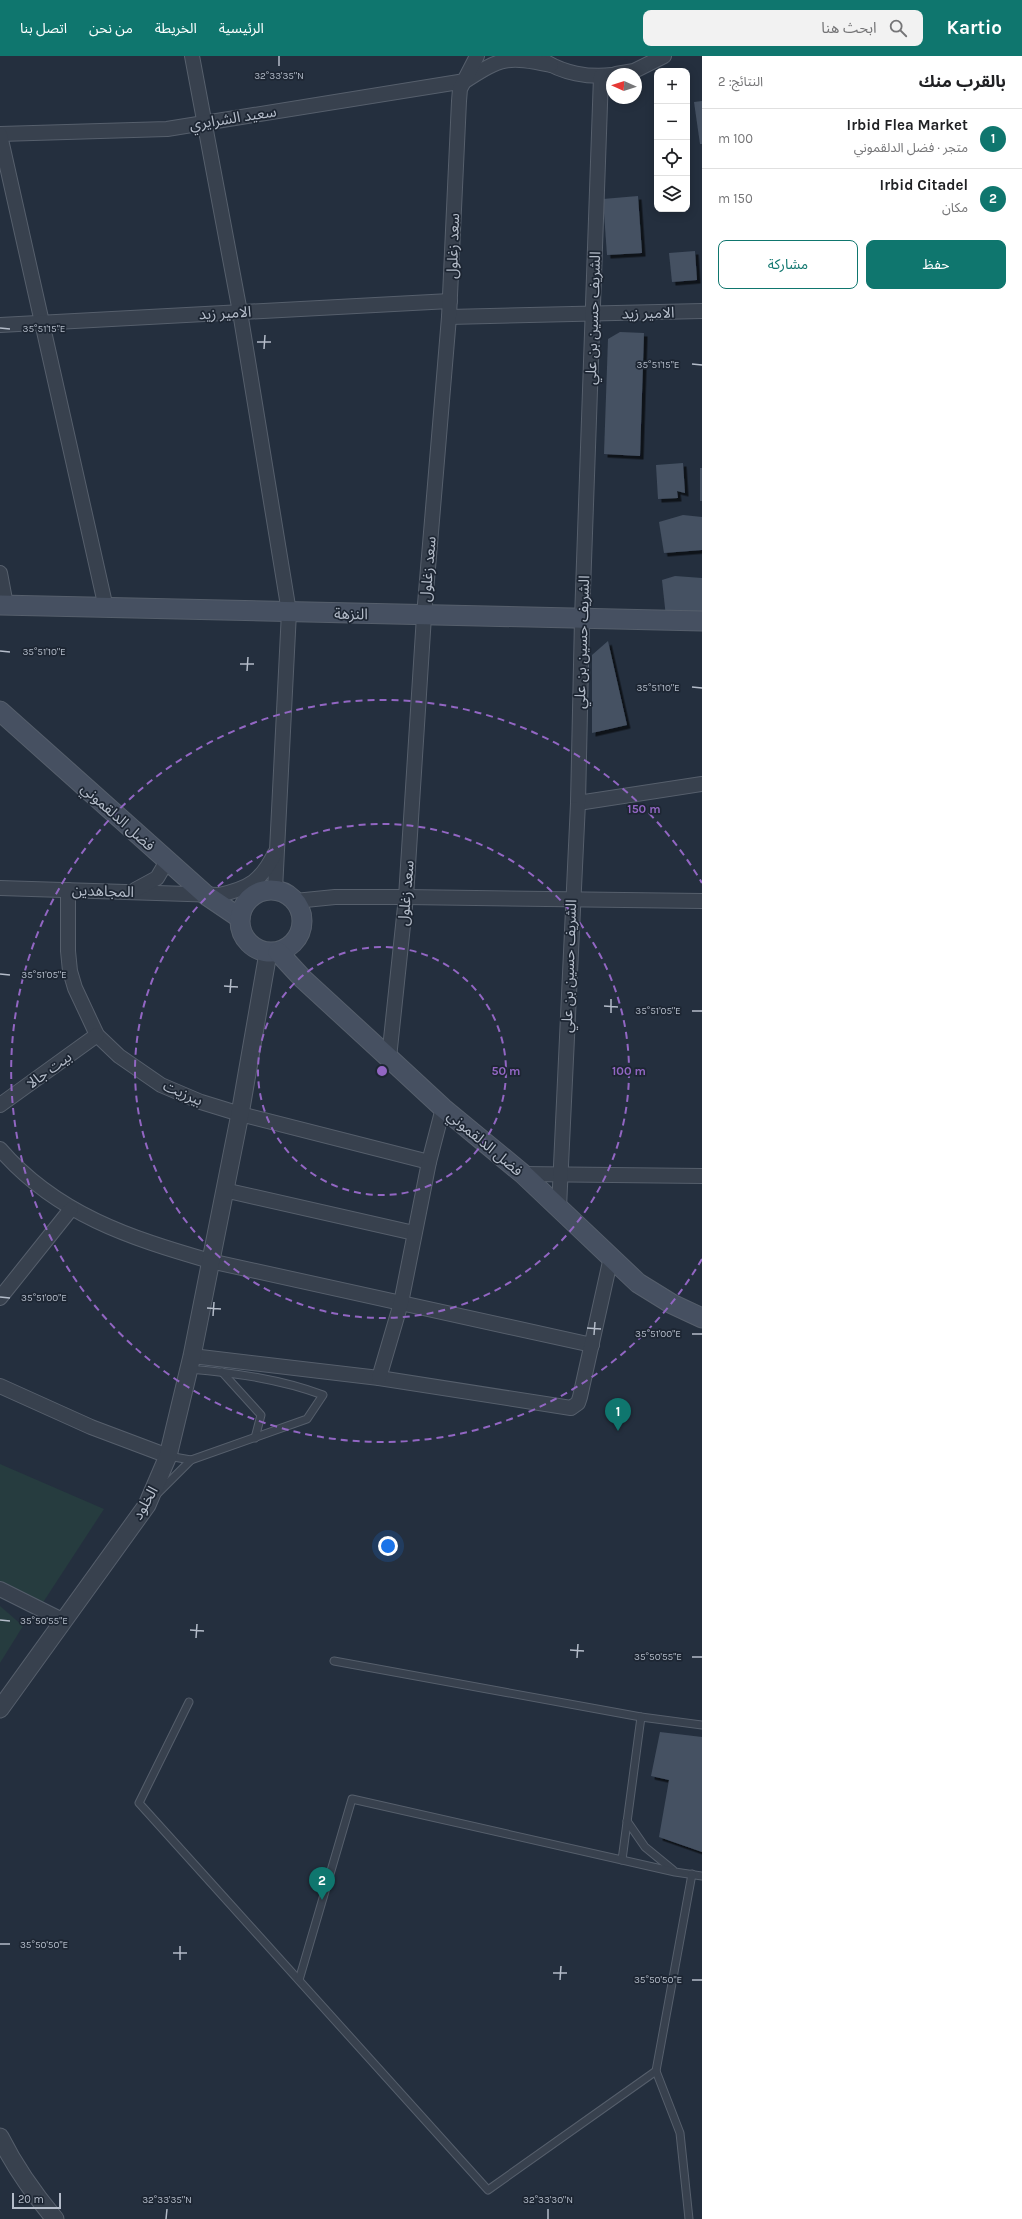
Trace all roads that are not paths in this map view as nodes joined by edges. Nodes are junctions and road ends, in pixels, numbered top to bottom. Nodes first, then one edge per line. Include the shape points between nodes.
1 (192, 56) edge
2 (477, 56) edge
3 (538, 56) edge
4 (664, 56) edge
5 (551, 65) junction
6 (640, 68) edge
7 (606, 75) edge
8 (465, 81) junction
9 (606, 92) edge
10 (204, 124) junction
11 (0, 135) edge
12 (450, 301) junction
13 (702, 311) edge
14 (240, 312) junction
15 (593, 314) junction
16 (450, 317) junction
17 (41, 322) junction
18 (0, 325) edge
19 (0, 573) edge
20 (3, 605) edge
21 (106, 608) junction
22 (289, 612) junction
23 (424, 616) junction
24 (582, 619) junction
25 (702, 622) edge
26 (0, 711) edge
27 (702, 784) edge
28 (578, 803) junction
29 (277, 849) junction
30 (167, 861) junction
31 (0, 888) edge
32 (68, 890) junction
33 (275, 890) junction
34 (133, 891) junction
35 (206, 895) junction
36 (406, 897) junction
37 (572, 899) junction
38 (295, 901) junction
39 (702, 901) edge
40 (240, 918) junction
41 (273, 952) junction
42 (97, 1035) junction
43 (389, 1058) junction
44 (0, 1105) edge
45 (444, 1108) junction
46 (240, 1114) junction
47 (0, 1150) edge
48 (429, 1162) junction
49 (523, 1174) junction
50 (560, 1175) junction
51 (702, 1176) edge
52 (224, 1190) junction
53 (559, 1208) junction
54 (71, 1209) junction
55 (414, 1233) junction
56 (611, 1257) junction
57 (210, 1261) junction
58 (0, 1298) edge
59 (401, 1303) junction
60 (702, 1318) edge
61 (592, 1345) junction
62 (191, 1362) junction
63 (222, 1372) junction
64 (379, 1378) junction
65 (0, 1386) edge
66 (255, 1438) junction
67 (168, 1456) junction
68 (191, 1460) junction
69 (147, 1505) junction
70 (0, 1589) edge
71 (62, 1620) junction
72 (334, 1661) dead end
73 (189, 1702) dead end
74 (0, 1709) edge
75 (641, 1717) junction
76 (702, 1725) edge
77 (627, 1821) junction
78 (622, 1860) junction
79 (675, 1872) junction
80 (692, 1874) junction
81 (702, 1876) edge
82 (299, 1980) junction
83 (656, 2071) junction
84 (0, 2137) edge
85 (55, 2219) edge
86 (689, 2219) edge

1 - 10 street
2 - 8 street, سعد زغلول
3 - 5 street
4 - 6 street
5 - 7 street via 576,74
5 - 8 street via 511,57 490,64
8 - 10 street, سعيد الشرايري
8 - 12 street, سعد زغلول via 460,89 459,101
9 - 15 street, الشريف حسين بن علي
10 - 11 street, سعيد الشرايري via 146,130
10 - 14 street
11 - 17 street
12 - 14 street, الامير زيد
12 - 16 street, سعد زغلول
13 - 15 street, الامير زيد
14 - 17 street, الامير زيد
14 - 22 street
15 - 16 street, الامير زيد
15 - 24 street, الشريف حسين بن علي
16 - 23 street, سعد زغلول
17 - 18 street, الامير زيد
17 - 21 street
19 - 20 street
20 - 21 main road, النزهة
21 - 22 main road, النزهة
22 - 23 main road, النزهة
22 - 29 street
23 - 24 main road, النزهة
23 - 36 street, سعد زغلول
24 - 25 main road, النزهة
24 - 28 street, الشريف حسين بن علي
26 - 30 main road, فضل الدلقموني
27 - 28 street
28 - 37 street, الشريف حسين بن علي
29 - 33 street
29 - 35 street, المجاهدين via 265,872 251,885 219,895
30 - 34 street via 157,878
30 - 35 main road, فضل الدلقموني
31 - 32 street, المجاهدين
32 - 34 street, المجاهدين
32 - 42 street, بيرزيت via 70,971
33 - 38 main road via 283,892
33 - 40 main road via 256,894 248,900
34 - 35 street, المجاهدين
35 - 40 main road, فضل الدلقموني
36 - 37 street
36 - 38 street via 335,897
36 - 43 street, سعد زغلول
37 - 39 street
37 - 50 street, الشريف حسين بن علي
38 - 41 main road via 301,910 303,920 301,931 296,941 288,948
40 - 41 main road via 241,928 250,945
41 - 43 main road, فضل الدلقموني
41 - 46 street, الخلود
42 - 44 street, بيت جالا
42 - 46 street, بيرزيت via 119,1056 161,1085 201,1102
43 - 45 main road, فضل الدلقموني
45 - 48 street
45 - 49 main road, فضل الدلقموني
46 - 48 street, بيرزيت
46 - 52 street, الخلود
47 - 54 street via 28,1178
48 - 55 street
49 - 50 street
49 - 53 main road, فضل الدلقموني
50 - 51 street
50 - 53 street, الشريف حسين بن علي
52 - 55 street
52 - 57 street, الخلود
53 - 56 main road, فضل الدلقموني
54 - 57 street via 129,1236
54 - 58 street
55 - 59 street
56 - 60 main road, فضل الدلقموني via 638,1283 655,1295
56 - 61 street
57 - 59 street
57 - 62 street, الخلود
59 - 61 street
59 - 64 street
61 - 64 street via 580,1397 578,1403 571,1408
62 - 63 lane
62 - 64 street
62 - 67 street, الخلود
63 - 66 lane via 261,1414
63 - 66 lane via 294,1384 323,1394 307,1419
65 - 67 street via 91,1427
66 - 68 lane
67 - 68 lane
67 - 69 street, الخلود
68 - 69 lane
69 - 71 street, الخلود
70 - 71 street
71 - 74 street, الخلود
72 - 75 lane
73 - 82 lane via 139,1803
75 - 76 lane
75 - 77 lane
77 - 78 lane
77 - 79 lane via 645,1847
78 - 79 lane
78 - 82 lane via 352,1799
79 - 80 lane
80 - 81 lane
80 - 83 lane
82 - 83 lane via 488,2190
83 - 86 lane via 680,2134
84 - 85 street via 34,2192

